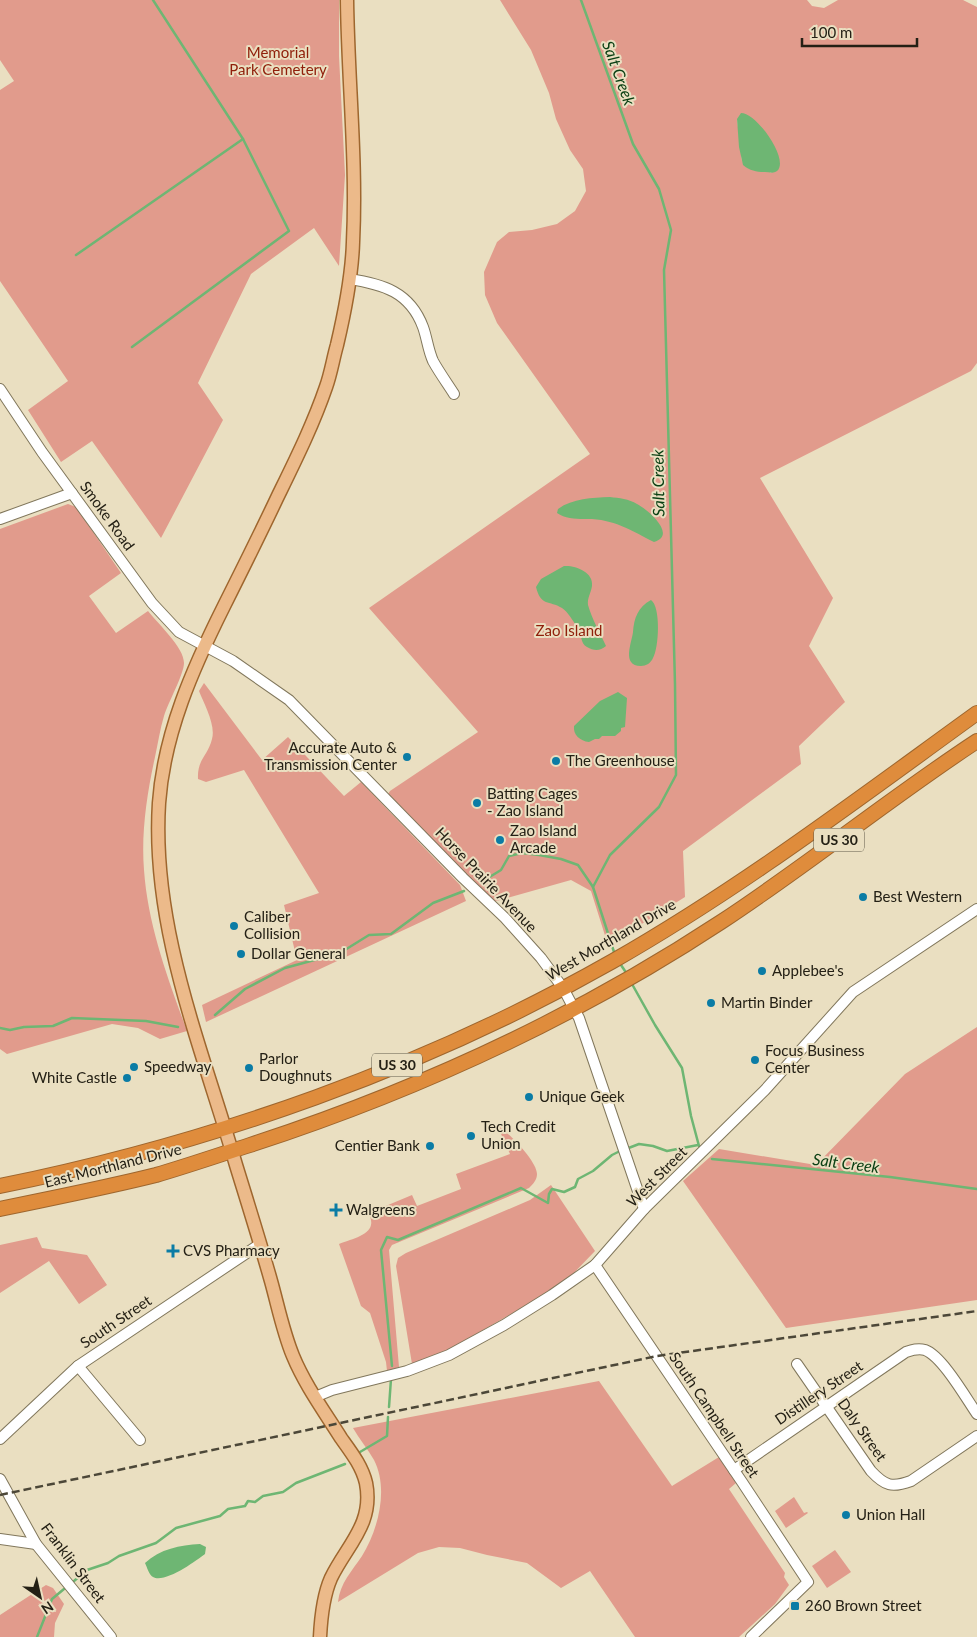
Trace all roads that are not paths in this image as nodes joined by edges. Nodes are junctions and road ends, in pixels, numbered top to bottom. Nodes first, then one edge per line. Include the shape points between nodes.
1 (347, 0) edge
2 (349, 279) junction
3 (0, 389) edge
4 (454, 394) dead end
5 (72, 493) junction
6 (0, 519) edge
7 (204, 647) junction
8 (977, 713) edge
9 (977, 741) edge
10 (977, 909) edge
11 (563, 988) junction
12 (575, 1009) junction
13 (225, 1128) junction
14 (232, 1150) junction
15 (0, 1186) edge
16 (0, 1209) edge
17 (644, 1209) junction
18 (260, 1244) junction
19 (594, 1265) junction
20 (797, 1364) dead end
21 (78, 1366) junction
22 (315, 1397) junction
23 (826, 1406) junction
24 (977, 1414) edge
25 (977, 1436) edge
26 (0, 1438) edge
27 (140, 1440) dead end
28 (734, 1470) junction
29 (0, 1479) edge
30 (0, 1538) edge
31 (36, 1544) junction
32 (111, 1637) edge
33 (320, 1637) edge
34 (751, 1637) edge

1 - 2 main road via 355,194
2 - 4 street via 391,289 405,299 417,313 433,361
2 - 7 main road via 344,316 318,409 300,453
3 - 5 street, Smoke Road
5 - 6 street
5 - 7 street, Smoke Road via 152,603 179,632
7 - 11 street, Horse Prairie Avenue via 233,661 289,700 505,918
7 - 13 main road via 168,748 160,799 159,834 171,940 193,1028
8 - 11 highway, West Morthland Drive / US 30 via 740,882 613,961
9 - 12 highway, US 30 via 720,923
10 - 17 street, West Street via 853,992 765,1090
11 - 12 street, Horse Prairie Avenue
11 - 13 highway, West Morthland Drive / US 30 via 412,1059
12 - 14 highway, US 30 via 397,1092
12 - 17 street, Horse Prairie Avenue
13 - 14 main road
13 - 15 highway, East Morthland Drive / US 30 via 155,1150
14 - 16 highway, East Morthland Drive / US 30 via 158,1174
14 - 18 main road
17 - 19 street, West Street
18 - 21 street, South Street
18 - 22 main road via 291,1350
19 - 22 street, West Street via 536,1305 449,1355 407,1371
19 - 28 street, South Campbell Street
20 - 23 street, Daly Street
21 - 26 street, South Street
21 - 27 street
22 - 33 main road via 358,1464 366,1484 367,1498 362,1528 327,1590
23 - 24 street, Distillery Street via 915,1349 925,1350 942,1364
23 - 25 street, Daly Street via 872,1471 889,1486 911,1482
23 - 28 street, Distillery Street
28 - 34 street, South Campbell Street via 808,1582
29 - 31 street, Franklin Street
30 - 31 street
31 - 32 street, Franklin Street

